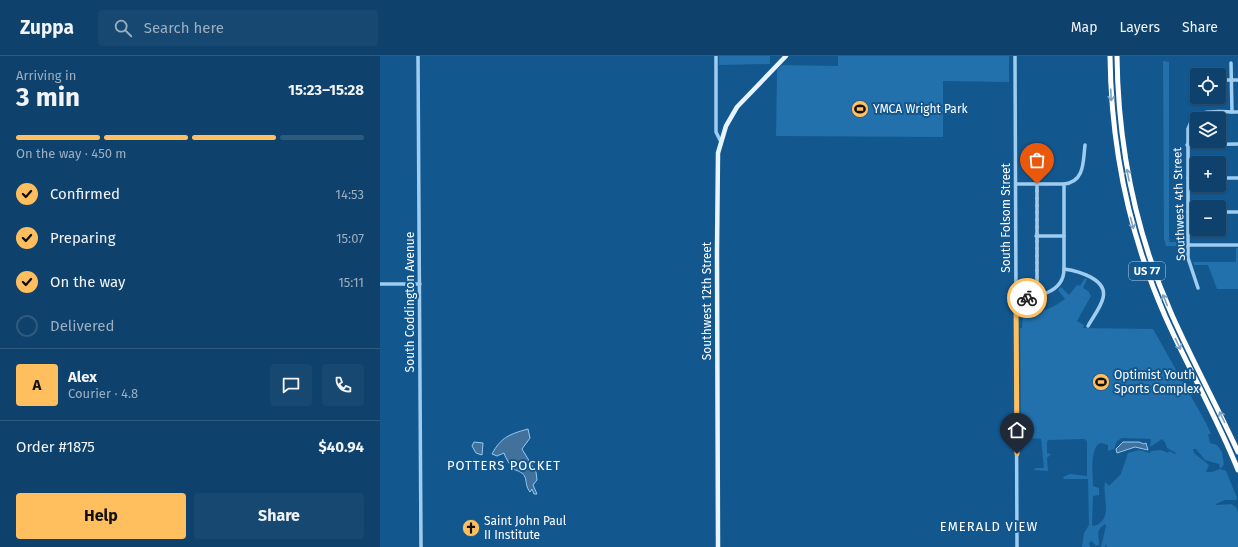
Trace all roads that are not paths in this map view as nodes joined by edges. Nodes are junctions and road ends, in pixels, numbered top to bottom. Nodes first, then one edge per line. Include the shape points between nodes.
1 (418, 56) edge
2 (716, 56) edge
3 (786, 56) edge
4 (1015, 56) edge
5 (1110, 56) edge
6 (1117, 56) edge
7 (1231, 63) dead end
8 (1226, 80) edge
9 (1232, 80) junction
10 (1238, 80) edge
11 (1232, 112) junction
12 (1238, 112) edge
13 (720, 142) junction
14 (1187, 144) junction
15 (1238, 144) edge
16 (1085, 145) dead end
17 (1188, 178) joint
18 (1226, 178) edge
19 (1238, 178) edge
20 (1016, 184) junction
21 (1037, 184) junction
22 (1064, 184) junction
23 (1188, 212) joint
24 (1226, 212) edge
25 (1238, 212) edge
26 (1036, 236) junction
27 (1064, 236) junction
28 (1188, 245) junction
29 (1238, 245) edge
30 (1064, 269) junction
31 (380, 284) edge
32 (420, 284) junction
33 (1198, 288) dead end
34 (1037, 296) junction
35 (1016, 298) junction
36 (1088, 326) dead end
37 (1238, 452) edge
38 (1238, 470) edge
39 (421, 547) edge
40 (718, 547) edge
41 (1017, 547) edge

1 - 32 street, South Coddington Avenue
2 - 13 street, Southwest 12th Street via 716,132
3 - 13 main road via 737,107
4 - 20 street, South Folsom Street
5 -> 38 highway, US 77 via 1118,159 1140,248 1165,315
37 -> 6 highway, US 77 via 1172,315 1148,254 1132,195 1125,155 1119,108
7 - 9 street
8 - 9 street
9 - 10 street
9 - 11 street
11 - 12 street
11 - 14 street, Southwest 4th Street via 1200,112 1192,119
13 - 40 main road, Southwest 12th Street via 717,162
14 - 15 street
14 - 17 street, Southwest 4th Street
16 - 22 street via 1082,172 1074,181
17 - 23 street, Southwest 4th Street
18 - 19 street
20 - 21 street
20 - 35 street, South Folsom Street
21 - 22 street
21 - 26 street
22 - 27 street
23 - 28 street, Southwest 4th Street
24 - 25 street
26 - 27 street
26 - 34 street
27 - 30 street
28 - 29 street
28 - 33 street, Southwest 4th Street via 1188,258
30 - 34 street via 1064,277 1060,284
30 - 36 street via 1089,276 1102,288 1103,298
31 - 32 street
32 - 39 street, South Coddington Avenue
34 - 35 street
35 - 41 street, South Folsom Street

